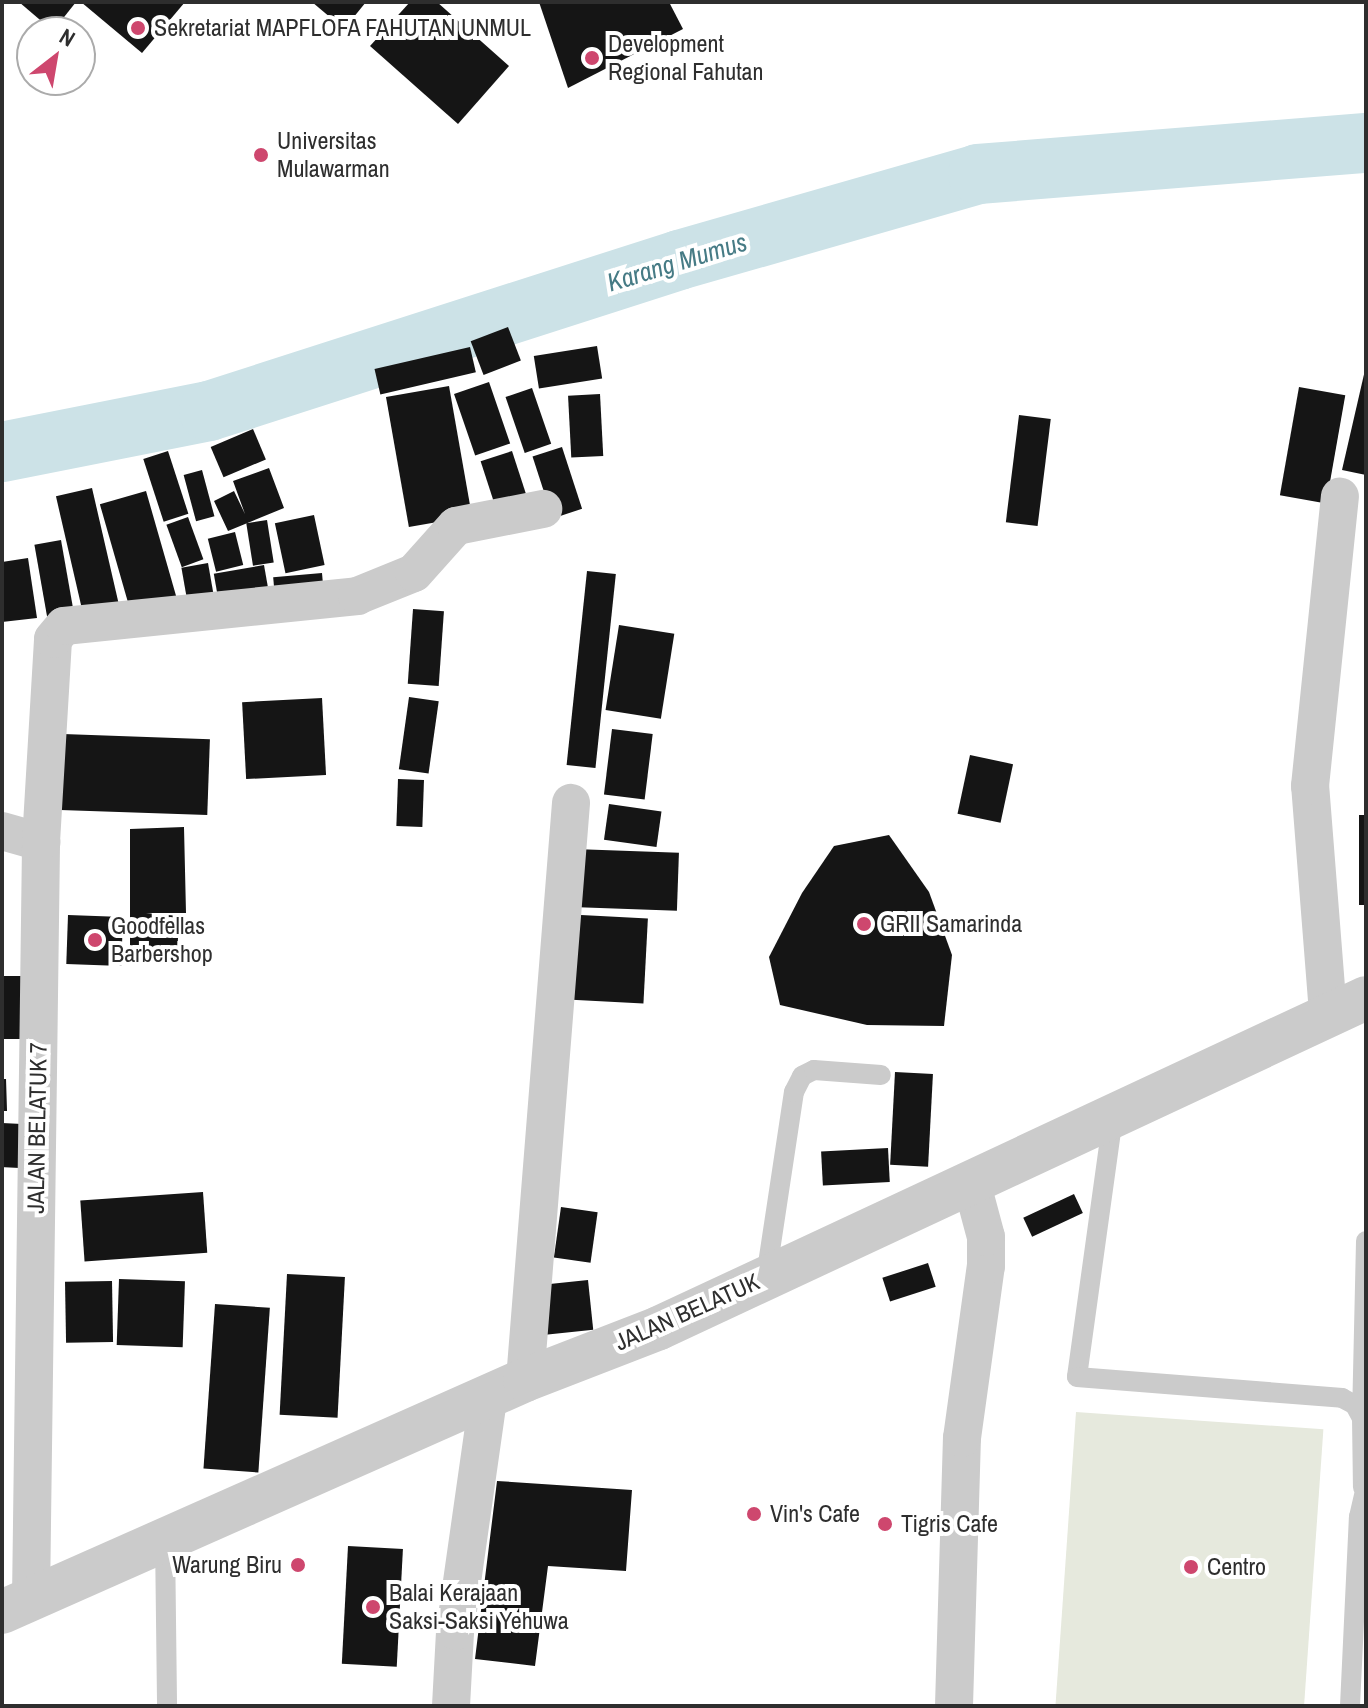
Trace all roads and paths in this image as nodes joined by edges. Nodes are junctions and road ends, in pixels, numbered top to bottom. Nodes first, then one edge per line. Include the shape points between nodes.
1 (1340, 497) dead end
2 (543, 509) dead end
3 (571, 803) dead end
4 (2, 831) edge
5 (41, 842) junction
6 (1347, 1005) edge
7 (881, 1075) dead end
8 (1113, 1114) junction
9 (971, 1181) junction
10 (1366, 1241) edge
11 (766, 1277) junction
12 (507, 1389) junction
13 (1362, 1418) junction
14 (1364, 1487) edge
15 (165, 1538) junction
16 (17, 1606) edge
17 (167, 1706) edge
18 (451, 1706) edge
19 (954, 1706) edge
20 (1350, 1706) edge

1 - 6 street via 1310,786
2 - 5 street, JALAN BELATUK 7 via 456,526 414,573 357,596 64,626 49,657
3 - 12 street
4 - 5 street
5 - 16 street, JALAN BELATUK 7
6 - 8 street, JALAN BELATUK
7 - 11 lane via 814,1070 802,1076 794,1092
8 - 9 street, JALAN BELATUK
8 - 13 lane via 1077,1377 1342,1398
9 - 11 street, JALAN BELATUK
9 - 19 street via 986,1237 986,1266 962,1438
10 - 13 lane
11 - 12 street, JALAN BELATUK via 659,1328
12 - 15 street, JALAN BELATUK
12 - 18 street via 455,1631
13 - 14 lane
14 - 20 lane
15 - 16 street, JALAN BELATUK
15 - 17 lane

